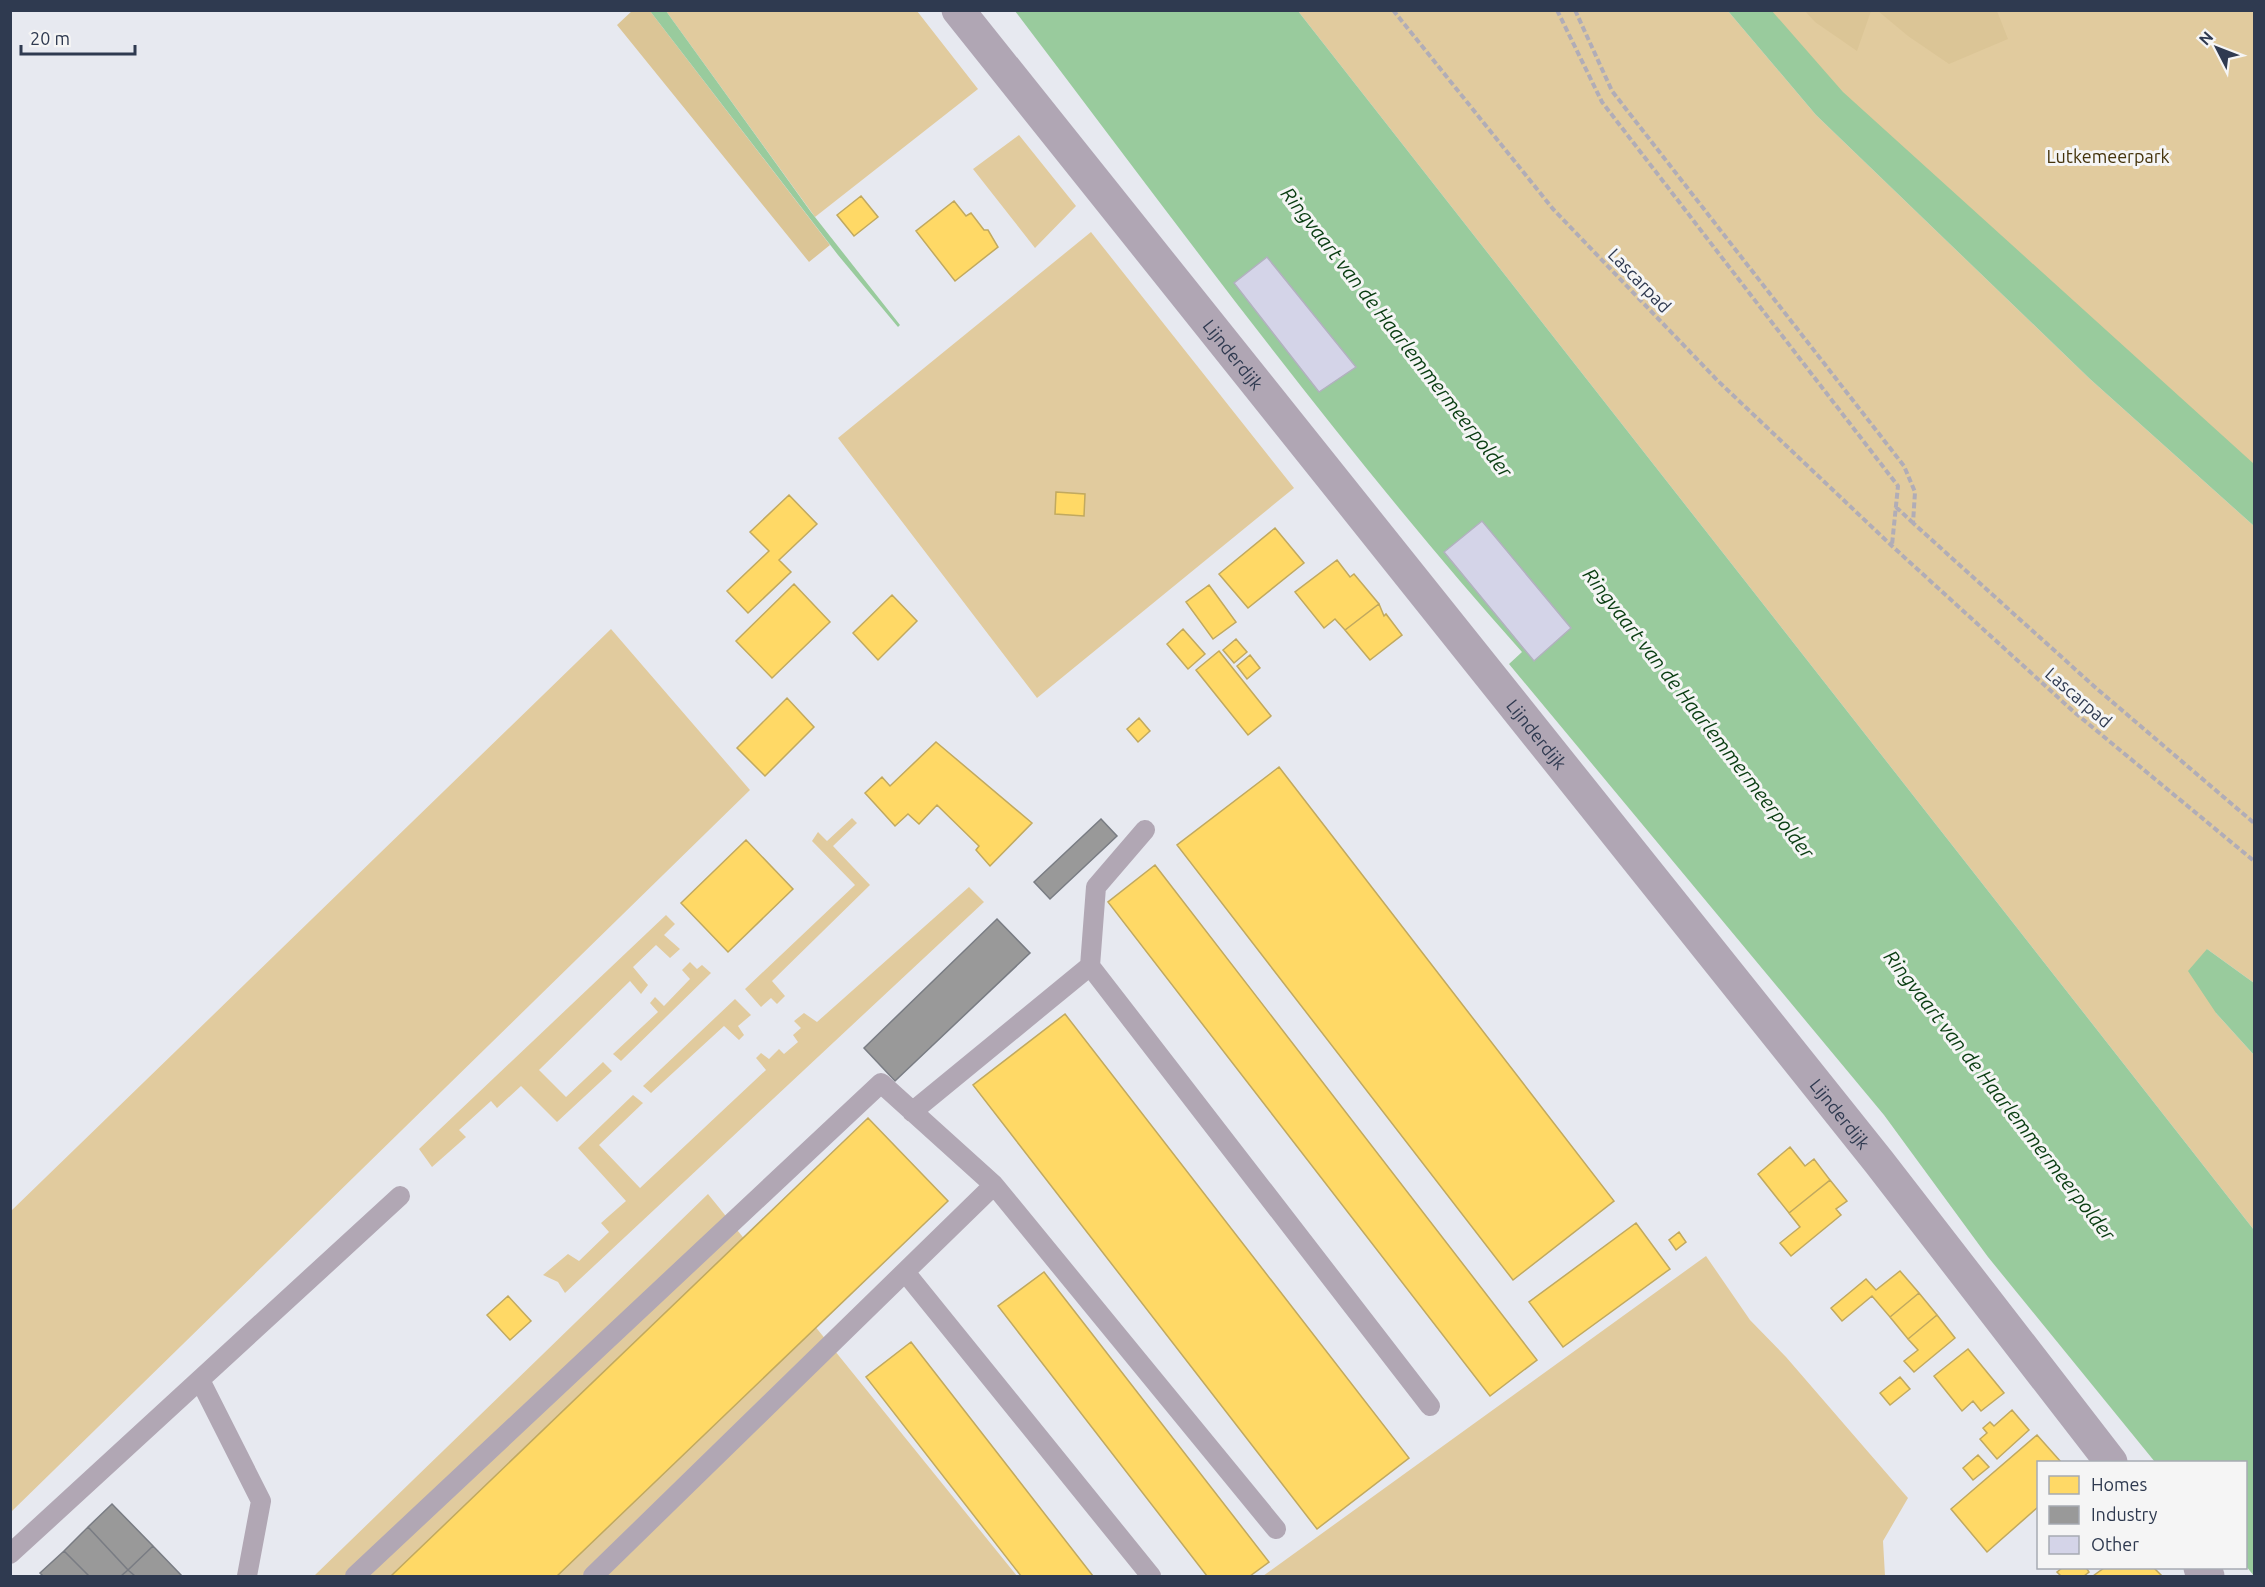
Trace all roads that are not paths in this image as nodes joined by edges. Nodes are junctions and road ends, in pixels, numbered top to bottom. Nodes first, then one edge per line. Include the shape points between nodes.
1 (958, 10) edge
2 (1145, 830) dead end
3 (1090, 966) junction
4 (912, 1112) junction
5 (994, 1185) junction
6 (400, 1196) dead end
7 (905, 1272) junction
8 (200, 1380) junction
9 (1430, 1406) dead end
10 (2111, 1461) edge
11 (1276, 1528) dead end
12 (10, 1554) edge
13 (247, 1576) edge
14 (355, 1576) edge
15 (593, 1576) edge
16 (1151, 1576) edge

1 - 10 street, Lijnderdijk via 1872,1153
2 - 3 lane via 1096,887
3 - 4 lane
3 - 9 lane
4 - 5 lane
4 - 14 lane via 880,1083
5 - 7 lane
5 - 11 lane
6 - 8 lane
7 - 15 lane
7 - 16 lane
8 - 12 lane
8 - 13 lane via 261,1501

